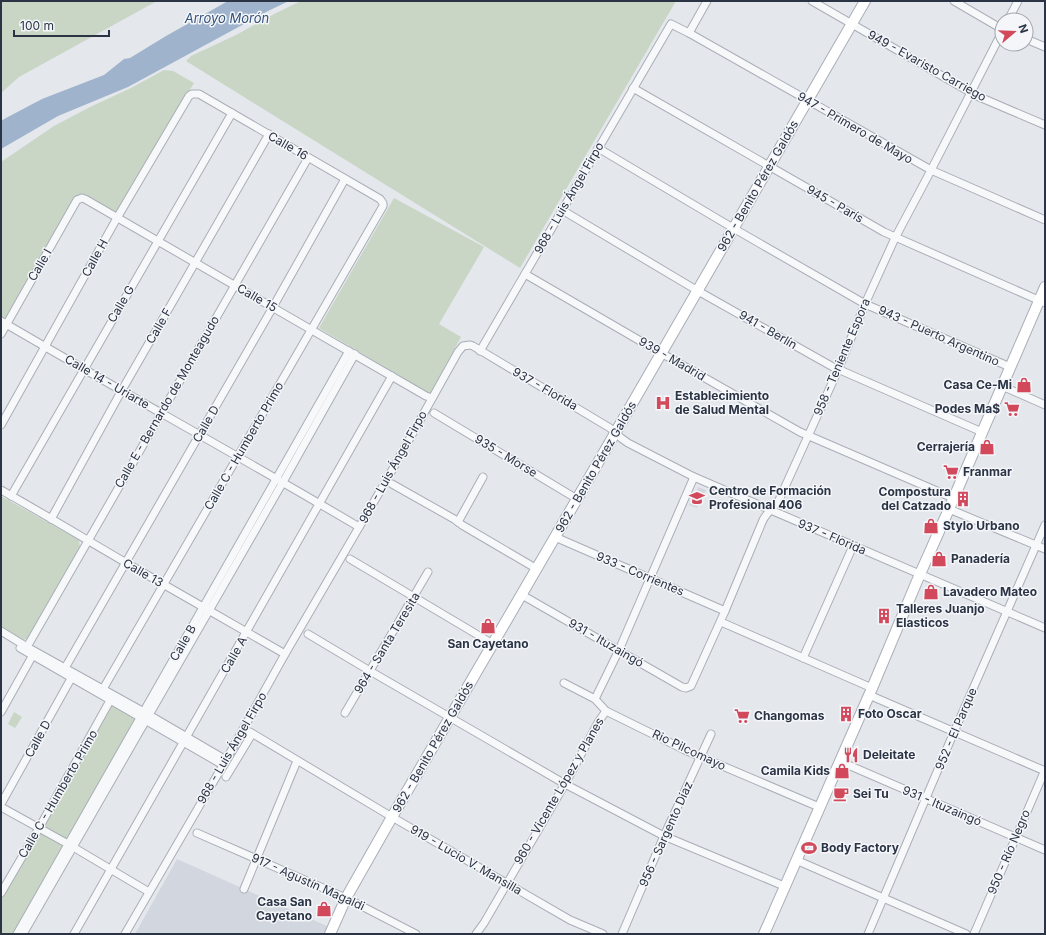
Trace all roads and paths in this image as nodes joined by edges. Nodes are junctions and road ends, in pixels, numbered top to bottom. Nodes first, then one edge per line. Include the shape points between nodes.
1 (707, 1) edge
2 (812, 1) edge
3 (865, 1) edge
4 (954, 1) edge
5 (1018, 1) edge
6 (1012, 12) edge
7 (671, 24) joint
8 (852, 24) junction
9 (994, 24) edge
10 (689, 33) junction
11 (1034, 42) edge
12 (1045, 47) edge
13 (994, 48) edge
14 (633, 88) junction
15 (971, 93) junction
16 (192, 94) joint
17 (807, 100) junction
18 (232, 113) junction
19 (1045, 125) edge
20 (269, 134) junction
21 (598, 148) junction
22 (308, 158) junction
23 (769, 166) junction
24 (931, 170) junction
25 (345, 180) junction
26 (82, 198) joint
27 (382, 202) joint
28 (562, 210) junction
29 (118, 218) junction
30 (1045, 220) edge
31 (733, 228) junction
32 (895, 238) junction
33 (157, 241) junction
34 (196, 263) junction
35 (525, 274) junction
36 (235, 285) junction
37 (1045, 287) edge
38 (698, 291) junction
39 (1042, 302) edge
40 (865, 304) junction
41 (273, 307) junction
42 (4, 323) edge
43 (311, 329) junction
44 (1, 334) edge
45 (45, 347) junction
46 (480, 351) junction
47 (352, 353) junction
48 (661, 353) junction
49 (1010, 367) junction
50 (84, 368) junction
51 (838, 370) junction
52 (392, 376) junction
53 (1002, 386) junction
54 (122, 390) junction
55 (432, 398) junction
56 (1045, 405) edge
57 (161, 413) junction
58 (434, 413) dead end
59 (1, 425) edge
60 (982, 432) junction
61 (615, 433) junction
62 (200, 434) junction
63 (808, 435) junction
64 (238, 456) junction
65 (483, 477) dead end
66 (694, 477) junction
67 (280, 480) junction
68 (392, 484) dead end
69 (1, 490) edge
70 (11, 496) junction
71 (953, 498) junction
72 (577, 499) junction
73 (320, 504) junction
74 (949, 509) junction
75 (771, 510) junction
76 (51, 518) junction
77 (458, 522) junction
78 (1045, 525) edge
79 (359, 527) junction
80 (555, 537) junction
81 (88, 540) junction
82 (1036, 545) junction
83 (853, 546) junction
84 (1045, 549) edge
85 (350, 559) dead end
86 (126, 563) junction
87 (537, 569) junction
88 (428, 572) dead end
89 (920, 574) junction
90 (649, 579) junction
91 (164, 585) junction
92 (522, 595) junction
93 (414, 598) junction
94 (206, 608) junction
95 (726, 611) junction
96 (1007, 612) junction
97 (721, 622) junction
98 (1045, 628) edge
99 (1, 632) edge
100 (247, 632) junction
101 (308, 634) dead end
102 (1, 637) edge
103 (493, 644) junction
104 (27, 647) junction
105 (619, 650) junction
106 (34, 654) junction
107 (285, 654) junction
108 (803, 658) junction
109 (65, 668) junction
110 (370, 671) junction
111 (73, 676) junction
112 (564, 683) dead end
113 (691, 686) joint
114 (103, 689) junction
115 (870, 691) junction
116 (112, 698) junction
117 (594, 699) junction
118 (606, 711) junction
119 (1, 712) edge
120 (345, 713) dead end
121 (145, 716) junction
122 (451, 718) junction
123 (954, 732) junction
124 (711, 734) dead end
125 (186, 740) junction
126 (700, 756) junction
127 (297, 761) junction
128 (839, 761) junction
129 (224, 763) junction
130 (1045, 771) edge
131 (226, 777) dead end
132 (565, 784) junction
133 (926, 799) junction
134 (1, 805) edge
135 (819, 807) junction
136 (392, 817) junction
137 (39, 828) junction
138 (198, 833) dead end
139 (664, 836) junction
140 (1016, 837) junction
141 (70, 846) junction
142 (1045, 850) edge
143 (256, 858) junction
144 (796, 860) junction
145 (111, 869) junction
146 (507, 882) junction
147 (784, 886) junction
148 (244, 889) dead end
149 (149, 892) junction
150 (1, 893) edge
151 (346, 898) junction
152 (883, 898) junction
153 (17, 934) edge
154 (23, 934) edge
155 (74, 934) edge
156 (125, 934) edge
157 (330, 934) edge
158 (416, 934) edge
159 (476, 934) edge
160 (602, 934) edge
161 (622, 934) edge
162 (764, 934) edge
163 (868, 934) edge
164 (966, 934) edge
165 (974, 934) edge

1 - 10 street
2 - 8 street, 949 - Evaristo Carriego
3 - 8 main road, 962 - Benito Pérez Galdós
4 - 9 street
5 - 6 street
7 - 10 street, 947 - Primero de Mayo
7 - 14 street, 968 - Luis Ángel Firpo
8 - 15 street, 949 - Evaristo Carriego
8 - 17 main road, 962 - Benito Pérez Galdós
10 - 17 street, 947 - Primero de Mayo
11 - 12 street
13 - 15 street, 958 - Teniente Espora
14 - 21 street, 968 - Luis Ángel Firpo
14 - 23 street, 945 - París
15 - 19 street, 949 - Evaristo Carriego
15 - 24 street, 958 - Teniente Espora
16 - 18 street, Calle 16 via 199,94
16 - 29 street, Calle H
17 - 23 main road, 962 - Benito Pérez Galdós
17 - 24 street, 947 - Primero de Mayo
18 - 20 street, Calle 16
18 - 33 street, Calle G
20 - 22 street, Calle 16
20 - 34 street, Calle F
21 - 28 street, 968 - Luis Ángel Firpo
21 - 31 street, 943 - Puerto Argentino
22 - 25 street, Calle 16
22 - 36 street, Calle E - Bernardo de Monteagudo
23 - 31 main road, 962 - Benito Pérez Galdós
23 - 32 street, 945 - París
24 - 30 street, 947 - Primero de Mayo
24 - 32 street, 958 - Teniente Espora
25 - 27 street, Calle 16
25 - 41 street, Calle D
26 - 29 street, Calle 15
26 - 42 street, Calle I via 78,200
27 - 43 street, Calle C - Humberto Primo via 383,206
28 - 35 street, 968 - Luis Ángel Firpo
28 - 38 street, 941 - Berlín
29 - 33 street, Calle 15
29 - 45 street, Calle H
31 - 38 main road, 962 - Benito Pérez Galdós
31 - 40 street, 943 - Puerto Argentino
32 - 39 street, 945 - París
32 - 40 street, 958 - Teniente Espora
33 - 34 street, Calle 15
33 - 50 street, Calle G
34 - 36 street, Calle 15
34 - 54 street, Calle F
35 - 46 street, 968 - Luis Ángel Firpo
35 - 48 street, 939 - Madrid
36 - 41 street, Calle 15
36 - 57 street, Calle E - Bernardo de Monteagudo
37 - 39 main road
38 - 48 main road, 962 - Benito Pérez Galdós
38 - 51 street, 941 - Berlín
39 - 49 main road
40 - 49 street, 943 - Puerto Argentino
40 - 51 street, 958 - Teniente Espora
41 - 43 street, Calle 15
41 - 62 street, Calle D
42 - 44 street, Calle I
42 - 45 street, Calle 14 - Uriarte
43 - 47 street, Calle 15
43 - 64 street, Calle C - Humberto Primo
45 - 50 street, Calle 14 - Uriarte
45 - 59 street, Calle H
46 - 55 street, 968 - Luis Ángel Firpo via 470,345 463,346
46 - 61 street, 937 - Florida
47 - 52 street, Calle 15
47 - 67 street, Calle B
48 - 61 main road, 962 - Benito Pérez Galdós
48 - 63 street, 939 - Madrid
49 - 53 main road
50 - 54 street, Calle 14 - Uriarte
50 - 70 street, Calle G
51 - 60 street, 941 - Berlín
51 - 63 street, 958 - Teniente Espora
52 - 55 street, Calle 15
52 - 73 street, Calle A
53 - 56 street
53 - 60 main road
54 - 57 street, Calle 14 - Uriarte
54 - 76 street, Calle F
55 - 79 street, 968 - Luis Ángel Firpo
57 - 62 street, Calle 14 - Uriarte
57 - 81 street, Calle E - Bernardo de Monteagudo
58 - 72 street, 935 - Morse
60 - 71 main road
61 - 66 street, 937 - Florida via 628,443
61 - 72 main road, 962 - Benito Pérez Galdós
62 - 64 street, Calle 14 - Uriarte
62 - 86 street, Calle D
63 - 71 street, 939 - Madrid
63 - 75 street, 958 - Teniente Espora via 779,500
64 - 67 street, Calle 14 - Uriarte
64 - 91 street, Calle C - Humberto Primo
65 - 77 street
66 - 75 street, 937 - Florida
66 - 90 street, 960 - Vicente López y Planes
67 - 73 street, Calle 14 - Uriarte
67 - 94 street, Calle B
68 - 77 street
69 - 70 street, Calle 13
70 - 76 street, Calle 13
71 - 74 main road
72 - 80 main road, 962 - Benito Pérez Galdós
73 - 79 street, Calle 14 - Uriarte
73 - 100 street, Calle A
74 - 82 street
74 - 89 main road
75 - 83 street, 937 - Florida
75 - 95 street, 958 - Teniente Espora via 763,520
76 - 81 street, Calle 13
77 - 87 street
78 - 82 street, 952 - El Parque
79 - 107 street, 968 - Luis Ángel Firpo
80 - 87 main road, 962 - Benito Pérez Galdós
80 - 90 street, 933 - Corrientes
81 - 86 street, Calle 13
81 - 104 street, Calle E - Bernardo de Monteagudo
82 - 84 street
82 - 96 street, 952 - El Parque
83 - 89 street, 937 - Florida
83 - 108 street
85 - 93 street
86 - 91 street, Calle 13
86 - 109 street, Calle D
87 - 92 main road, 962 - Benito Pérez Galdós
88 - 93 street, 964 - Santa Teresita
89 - 96 street, 937 - Florida
89 - 115 main road
90 - 95 street, 933 - Corrientes
90 - 105 street, 960 - Vicente López y Planes
91 - 94 street, Calle 13
91 - 114 street, Calle C - Humberto Primo
92 - 103 main road, 962 - Benito Pérez Galdós
92 - 105 street, 931 - Ituzaingó
93 - 103 street
93 - 110 street, 964 - Santa Teresita
94 - 100 street, Calle 13
94 - 121 street, Calle B
95 - 97 street, 958 - Teniente Espora
96 - 98 street, 937 - Florida
96 - 123 street, 952 - El Parque
97 - 108 street
97 - 113 street, 958 - Teniente Espora
99 - 104 street
100 - 107 street, Calle 13
100 - 125 street, Calle A
101 - 110 street
102 - 106 street
103 - 122 main road, 962 - Benito Pérez Galdós
104 - 106 street
105 - 113 street, 931 - Ituzaingó via 682,687
105 - 117 street, 960 - Vicente López y Planes
106 - 109 street
106 - 111 street
106 - 119 street
107 - 129 street, 968 - Luis Ángel Firpo
108 - 115 street
109 - 111 street
110 - 120 street, 964 - Santa Teresita
110 - 122 street
111 - 114 street
111 - 116 street
111 - 134 street, Calle D
112 - 117 street, Rio Pilcomayo
114 - 116 street
115 - 123 street
115 - 128 main road
116 - 121 street
116 - 137 street, Calle C - Humberto Primo
117 - 118 street, Rio Pilcomayo
118 - 126 street, Rio Pilcomayo
118 - 132 street, 960 - Vicente López y Planes
121 - 125 street
121 - 141 street, Calle B
122 - 132 street
122 - 136 main road, 962 - Benito Pérez Galdós
123 - 130 street
123 - 133 street, 952 - El Parque
124 - 126 street, 956 - Sargento Díaz
125 - 129 street
125 - 145 street, Calle A
126 - 135 street, Rio Pilcomayo
126 - 139 street, 956 - Sargento Díaz
127 - 131 street, 919 - Lucio V. Mansilla via 251,733
127 - 136 street, 919 - Lucio V. Mansilla
127 - 143 street
128 - 133 street, 931 - Ituzaingó
128 - 135 main road
129 - 149 street, 968 - Luis Ángel Firpo
130 - 140 street, 950 - Río Negro
132 - 139 street
132 - 146 street, 960 - Vicente López y Planes
133 - 140 street, 931 - Ituzaingó
133 - 152 street, 952 - El Parque
134 - 137 street
135 - 144 main road
136 - 146 street, 919 - Lucio V. Mansilla
136 - 151 main road, 962 - Benito Pérez Galdós
137 - 141 street
137 - 150 street, Calle C - Humberto Primo
138 - 143 street, 917 - Agustín Magaldi
139 - 147 street
139 - 161 street, 956 - Sargento Díaz
140 - 142 street, 931 - Ituzaingó
140 - 165 street, 950 - Río Negro
141 - 145 street
141 - 153 street, Calle B
141 - 154 street, Calle B
143 - 148 street
143 - 151 street, 917 - Agustín Magaldi
144 - 147 main road
144 - 152 street
145 - 149 street
145 - 155 street, Calle A
146 - 159 street, 960 - Vicente López y Planes
146 - 160 street, 919 - Lucio V. Mansilla via 576,923
147 - 162 main road
149 - 156 street, 968 - Luis Ángel Firpo
151 - 157 main road, 962 - Benito Pérez Galdós
151 - 158 street, 917 - Agustín Magaldi
152 - 163 street, 952 - El Parque
152 - 164 street

